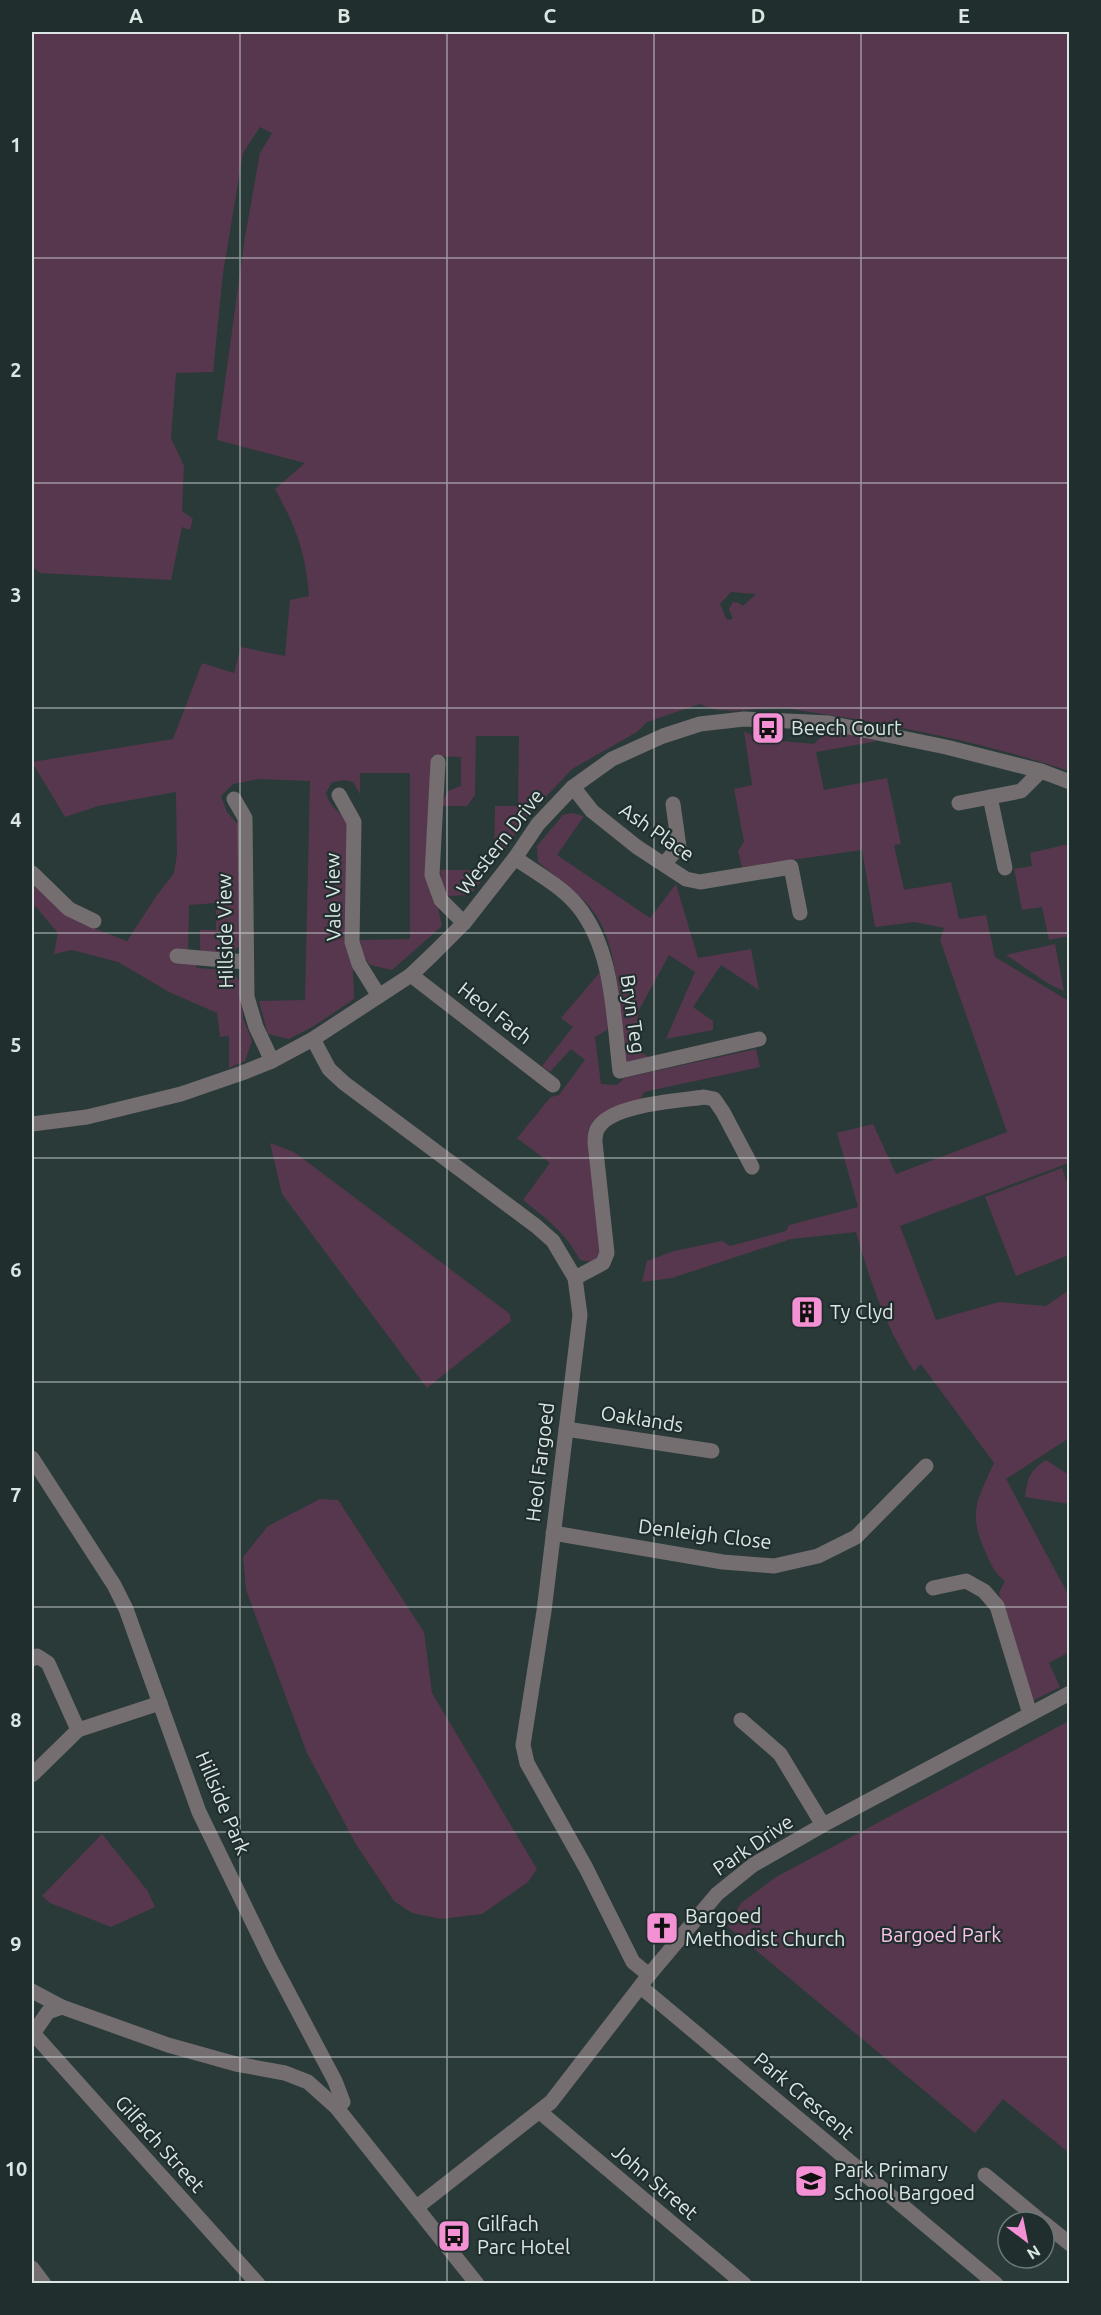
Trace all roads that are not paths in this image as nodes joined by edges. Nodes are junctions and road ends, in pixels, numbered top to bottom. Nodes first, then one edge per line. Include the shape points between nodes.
1 (438, 762) dead end
2 (1041, 771) junction
3 (1070, 782) edge
4 (573, 787) junction
5 (339, 795) dead end
6 (990, 797) junction
7 (234, 799) dead end
8 (959, 802) dead end
9 (673, 804) dead end
10 (515, 858) junction
11 (664, 864) junction
12 (1005, 868) dead end
13 (32, 873) edge
14 (800, 913) dead end
15 (94, 921) dead end
16 (464, 923) junction
17 (177, 956) dead end
18 (246, 962) junction
19 (411, 975) junction
20 (379, 996) junction
21 (314, 1039) junction
22 (759, 1039) dead end
23 (272, 1061) junction
24 (553, 1085) dead end
25 (32, 1124) edge
26 (752, 1167) dead end
27 (575, 1278) junction
28 (566, 1429) junction
29 (712, 1451) dead end
30 (32, 1458) edge
31 (926, 1466) dead end
32 (553, 1533) junction
33 (933, 1588) dead end
34 (32, 1659) edge
35 (1070, 1693) edge
36 (160, 1703) junction
37 (1030, 1714) junction
38 (741, 1720) dead end
39 (78, 1730) junction
40 (32, 1775) edge
41 (823, 1825) junction
42 (645, 1981) junction
43 (32, 1991) edge
44 (62, 2007) junction
45 (32, 2033) edge
46 (337, 2108) junction
47 (540, 2112) junction
48 (985, 2175) dead end
49 (417, 2207) junction
50 (1027, 2210) edge
51 (1056, 2233) edge
52 (1070, 2244) edge
53 (32, 2268) edge
54 (44, 2283) edge
55 (258, 2283) edge
56 (477, 2283) edge
57 (744, 2283) edge
58 (996, 2283) edge

1 - 16 street via 432,875 441,900
2 - 3 street, Western Drive
2 - 4 street, Western Drive via 829,723 744,719 700,724 663,736 612,759
2 - 6 street via 1021,791
4 - 10 street, Western Drive via 538,824
4 - 11 street, Ash Place via 592,811
5 - 20 street, Vale View via 354,822 352,942 358,964
6 - 8 street
6 - 12 street
7 - 18 street, Hillside View via 245,818
9 - 11 street via 679,847
10 - 16 street, Western Drive
10 - 22 street, Bryn Teg via 576,904 597,940 607,974 620,1071
11 - 14 street, Ash Place via 686,879 700,882 791,867
13 - 15 street via 69,909
16 - 19 street, Western Drive
17 - 18 street
18 - 23 street, Hillside View via 247,997
19 - 20 street, Western Drive
19 - 24 street, Heol Fach
20 - 21 street, Western Drive
21 - 23 street, Western Drive
21 - 27 street, Heol Fargoed via 328,1069 536,1226 553,1241
23 - 25 street, Western Drive via 181,1094 87,1117
26 - 27 street via 714,1099 704,1097 620,1111 607,1118 597,1129 595,1142 607,1253 603,1263
27 - 28 street, Heol Fargoed via 580,1315
28 - 29 street, Oaklands
28 - 32 street, Heol Fargoed
30 - 36 street, Hillside Park via 114,1585
31 - 32 street, Denleigh Close via 856,1537 818,1556 774,1566 723,1562
32 - 42 street, Heol Fargoed via 523,1745 527,1763
33 - 37 street via 966,1581 984,1591 997,1606
34 - 39 street via 37,1656 48,1663
35 - 37 street, Park Drive
36 - 39 street
36 - 46 street, Hillside Park via 199,1812 335,2081 343,2102
37 - 41 street, Park Drive
38 - 41 street via 780,1754
39 - 40 street
41 - 42 street, Park Drive via 753,1865 717,1894
42 - 47 street, Park Drive
42 - 58 street, Park Crescent
43 - 44 street
44 - 45 street via 48,2013
44 - 46 street via 168,2045 285,2073 308,2082
45 - 55 street, Gilfach Street
46 - 49 street
47 - 49 street, Park Drive
47 - 57 street, John Street
48 - 50 street
49 - 56 street
51 - 52 street
53 - 54 street

